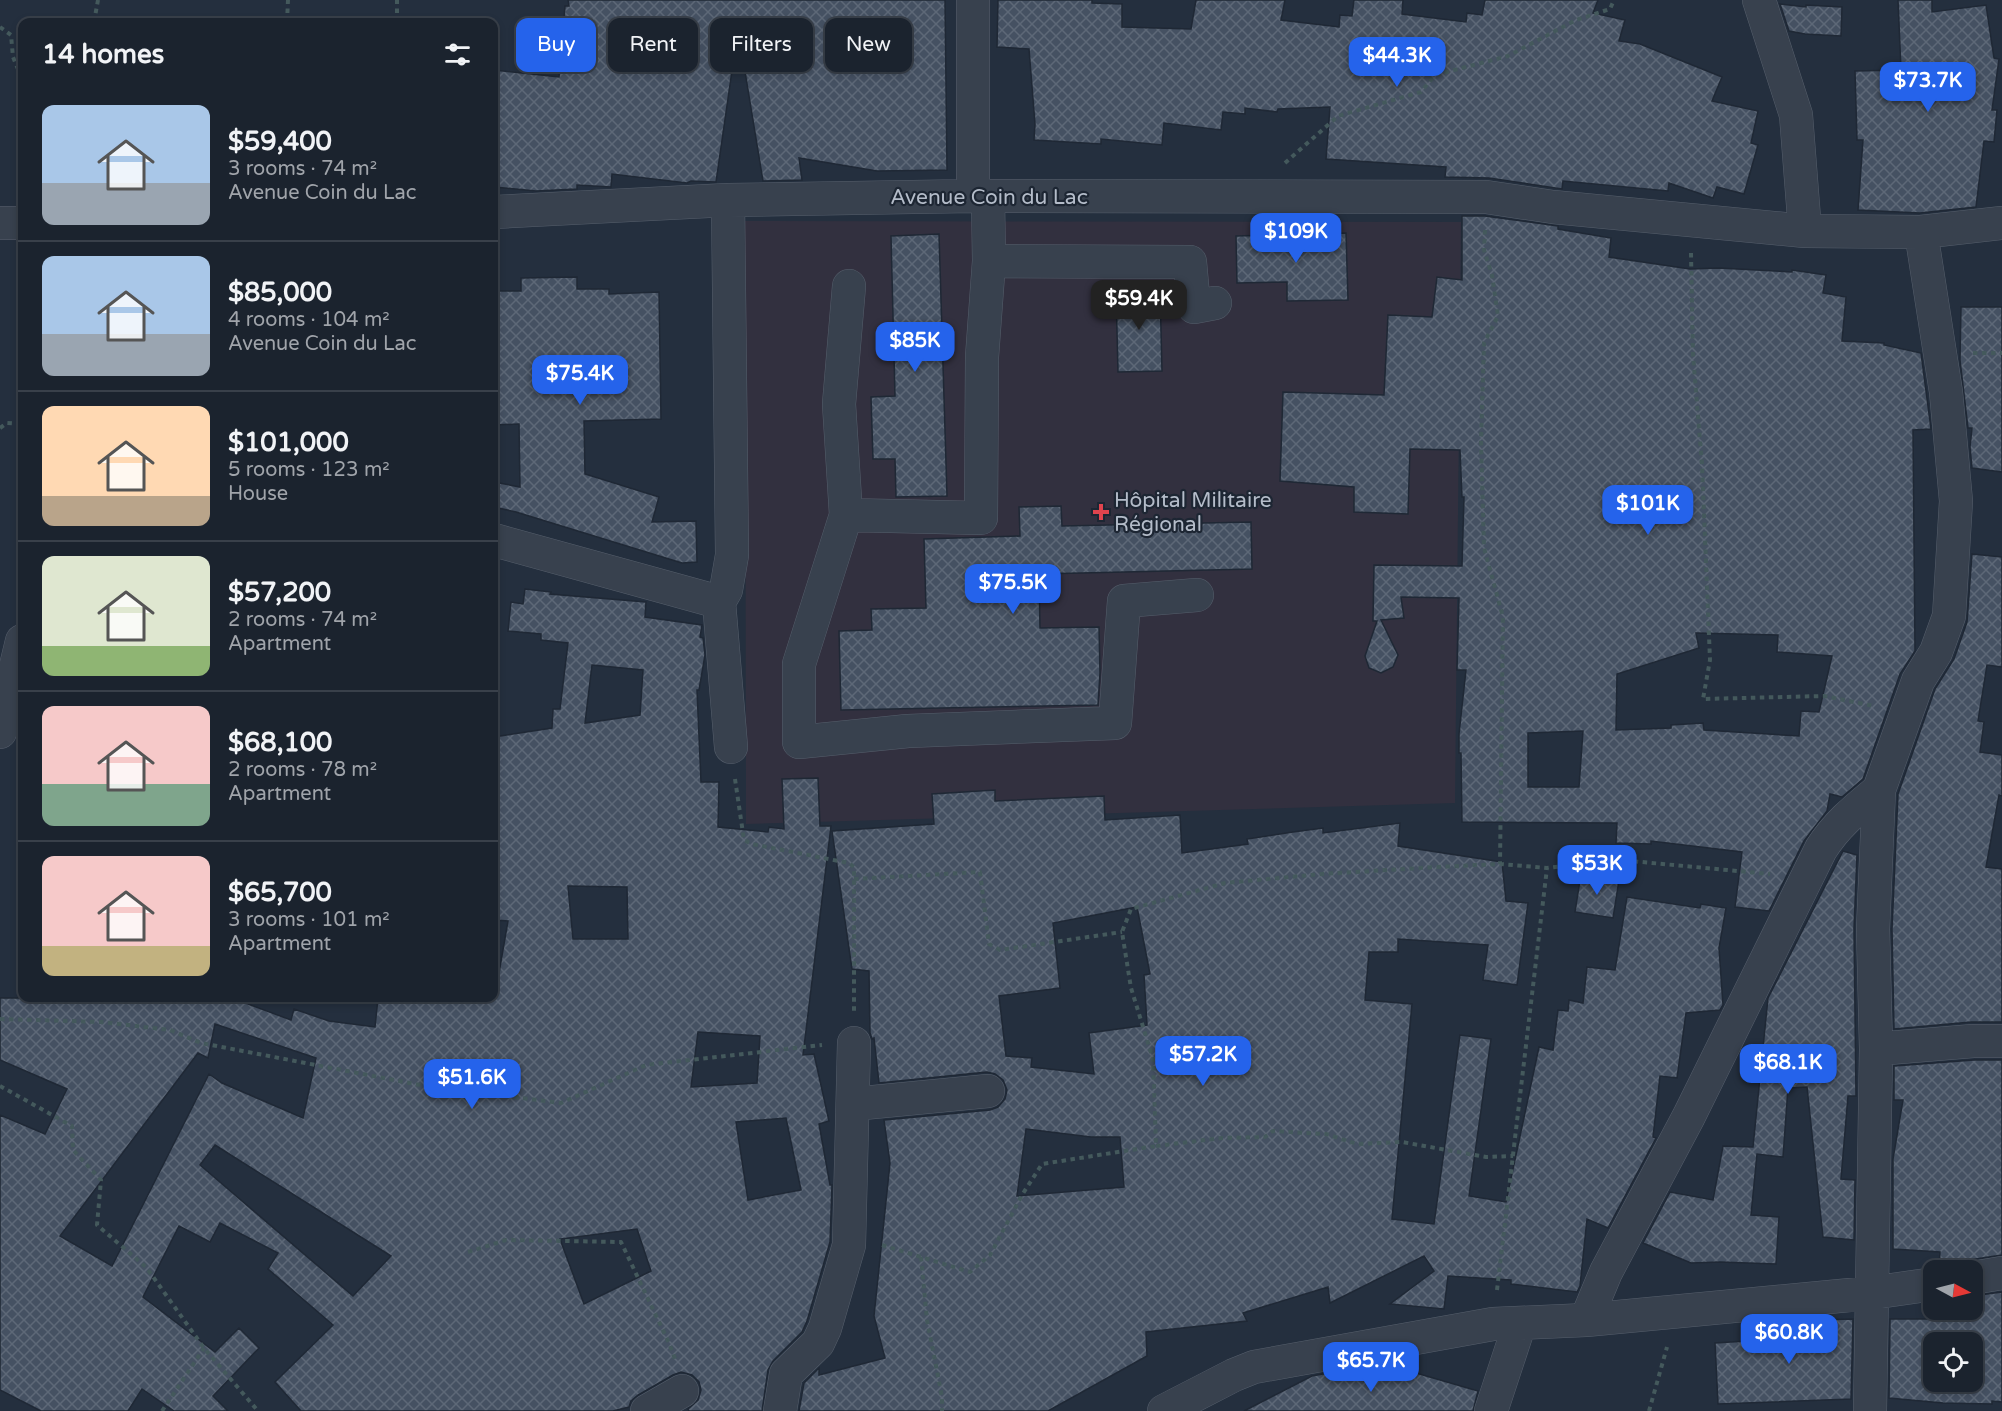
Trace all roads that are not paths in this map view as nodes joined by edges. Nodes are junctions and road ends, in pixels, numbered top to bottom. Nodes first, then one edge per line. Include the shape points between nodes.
1 (973, 0) edge
2 (1759, 0) edge
3 (981, 196) junction
4 (728, 200) junction
5 (498, 212) edge
6 (0, 223) edge
7 (18, 223) edge
8 (2002, 223) edge
9 (1805, 231) junction
10 (1921, 232) junction
11 (989, 261) junction
12 (849, 286) dead end
13 (1215, 303) dead end
14 (846, 515) junction
15 (498, 541) edge
16 (1197, 595) dead end
17 (718, 602) junction
18 (18, 658) edge
19 (0, 732) edge
20 (731, 747) road end
21 (1879, 790) junction
22 (2002, 1041) edge
23 (854, 1043) road end
24 (1876, 1049) junction
25 (988, 1091) dead end
26 (853, 1104) junction
27 (2002, 1273) edge
28 (1983, 1276) edge
29 (1923, 1286) edge
30 (1871, 1293) junction
31 (1586, 1320) junction
32 (1506, 1324) junction
33 (682, 1391) road end
34 (647, 1411) edge
35 (780, 1411) edge
36 (1164, 1411) edge
37 (1491, 1411) edge
38 (1870, 1411) edge

1 - 3 street
2 - 9 street via 1796,115
3 - 4 street, Avenue Coin du Lac
3 - 9 street, Avenue Coin du Lac via 1485,197
3 - 11 street
4 - 5 street, Avenue Coin du Lac
4 - 17 street via 732,555 726,590
6 - 7 street
8 - 10 street, Avenue Coin du Lac
9 - 10 street, Avenue Coin du Lac
10 - 21 street via 1944,382 1956,501 1949,616 1936,652 1918,681
11 - 13 street via 1190,262 1194,307
11 - 14 street via 982,357 981,518
12 - 14 street via 839,404
14 - 16 street via 800,664 799,742 908,731 1115,723 1124,601
15 - 17 street
17 - 20 street
18 - 19 street
21 - 24 street via 1874,929
21 - 31 street via 1833,830 1821,849 1689,1116 1606,1272
22 - 24 street
23 - 26 street
24 - 30 street
25 - 26 street
26 - 35 street via 850,1236 825,1328 818,1343 786,1374
27 - 28 street
29 - 30 street
30 - 31 street
30 - 38 street
31 - 32 street
32 - 36 street via 1254,1367
32 - 37 street
33 - 34 street

